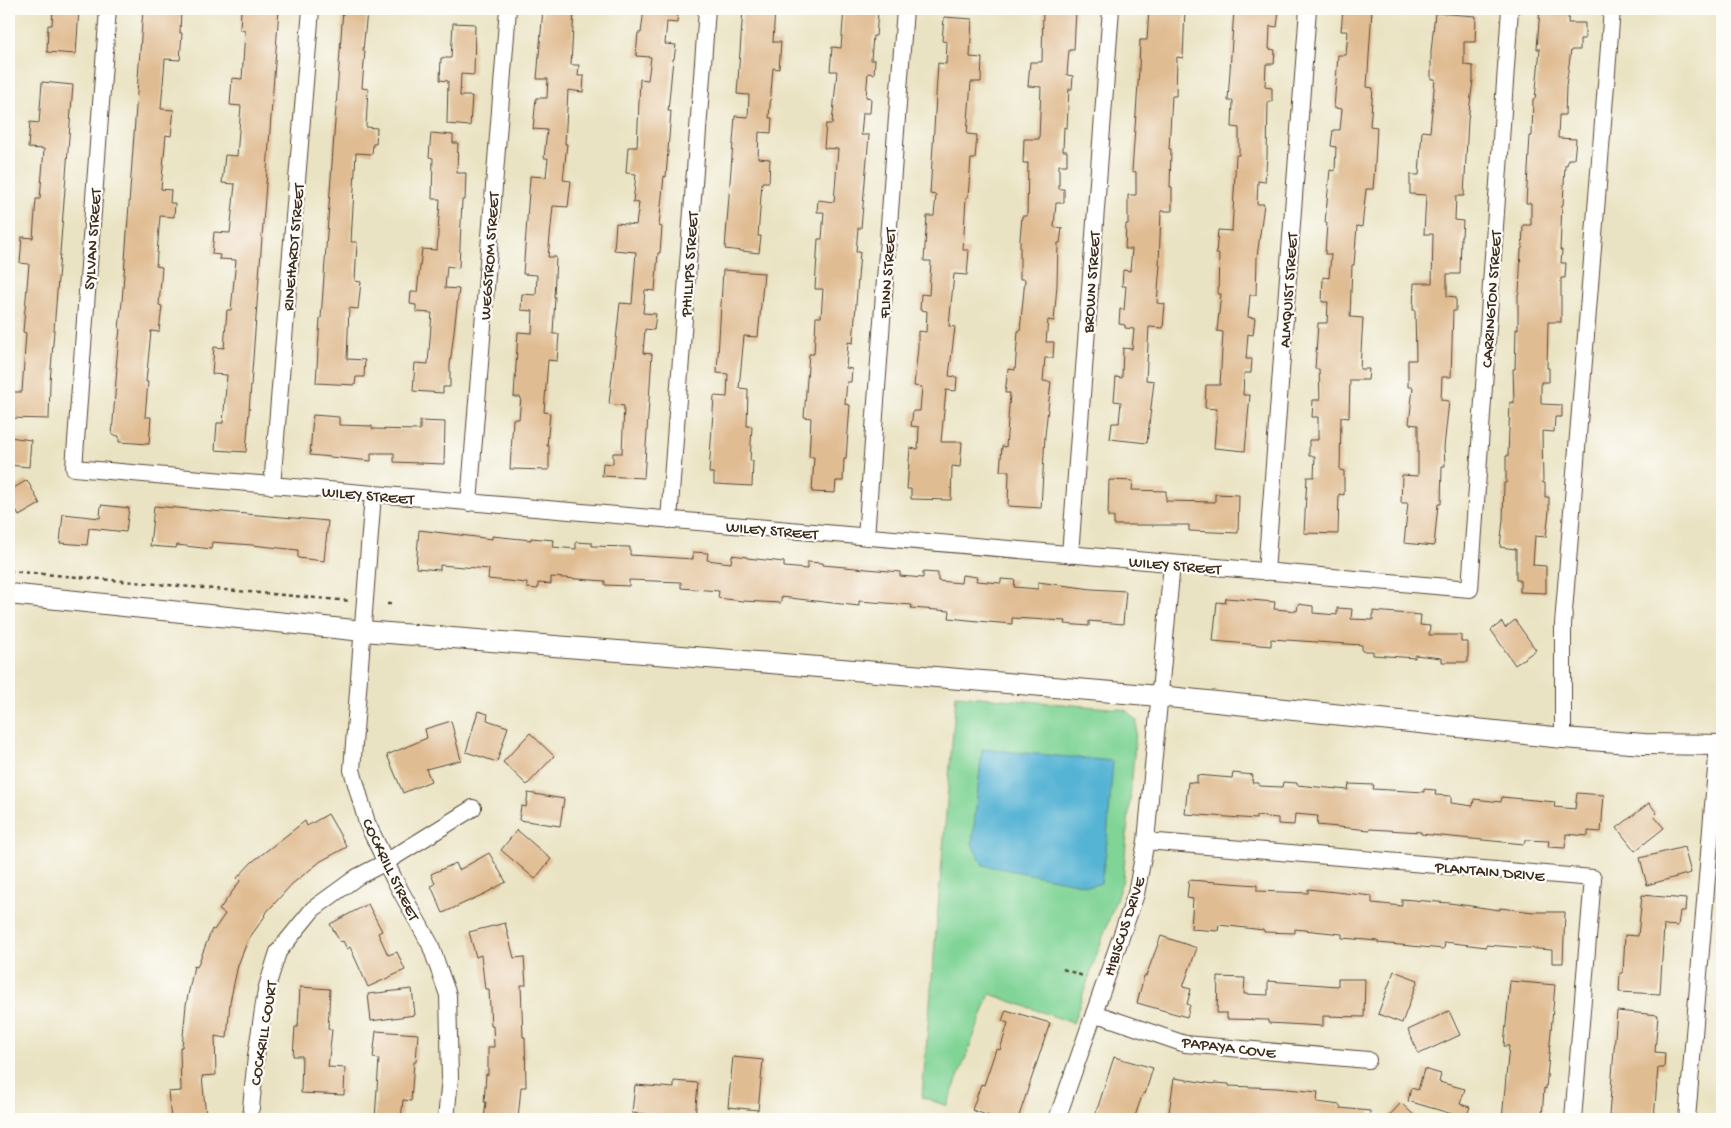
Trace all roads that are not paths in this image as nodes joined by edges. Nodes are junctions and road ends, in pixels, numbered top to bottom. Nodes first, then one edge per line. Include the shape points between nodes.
1 (108, 9) edge
2 (311, 9) edge
3 (508, 9) edge
4 (707, 9) edge
5 (905, 9) edge
6 (1111, 9) edge
7 (1308, 9) edge
8 (1510, 9) edge
9 (1612, 9) edge
10 (74, 468) joint
11 (272, 486) junction
12 (373, 494) junction
13 (469, 502) junction
14 (669, 520) junction
15 (866, 537) junction
16 (1070, 555) junction
17 (1172, 564) junction
18 (1266, 572) junction
19 (1470, 589) joint
20 (9, 594) edge
21 (363, 631) junction
22 (1159, 696) junction
23 (1563, 738) junction
24 (1720, 745) edge
25 (473, 808) dead end
26 (1146, 841) junction
27 (386, 862) junction
28 (1094, 1012) junction
29 (1368, 1060) dead end
30 (251, 1108) dead end
31 (446, 1119) edge
32 (1057, 1119) edge
33 (1573, 1119) edge
34 (1687, 1119) edge

1 - 10 street, SYLVAN STREET
2 - 11 street, RINEHARDT STREET
3 - 13 street, WEGSTROM STREET
4 - 14 street, PHILLIPS STREET
5 - 15 street, FLINN STREET
6 - 16 street, BROWN STREET
7 - 18 street, ALMQUIST STREET
8 - 19 street, CARRINGTON STREET
9 - 23 street via 1563,624
10 - 11 street, WILEY STREET
11 - 12 street, WILEY STREET
12 - 13 street, WILEY STREET
12 - 21 street, COCKRILL STREET
13 - 14 street, WILEY STREET
14 - 15 street, WILEY STREET
15 - 16 street, WILEY STREET
16 - 17 street, WILEY STREET
17 - 18 street, WILEY STREET
17 - 22 street, HIBISCUS DRIVE
18 - 19 street, WILEY STREET
20 - 21 main road
21 - 22 main road
21 - 27 street, COCKRILL STREET via 352,770 366,823
22 - 23 main road
22 - 26 street, HIBISCUS DRIVE
23 - 24 main road
24 - 34 street
25 - 27 street, COCKRILL COURT
26 - 28 street, HIBISCUS DRIVE via 1136,894
26 - 33 street, PLANTAIN DRIVE via 1593,878
27 - 30 street, COCKRILL COURT via 357,877 313,909 278,952 266,990
27 - 31 street, COCKRILL STREET via 430,944 448,995 450,1078
28 - 29 street, PAPAYA COVE via 1185,1044
28 - 32 street, HIBISCUS DRIVE

